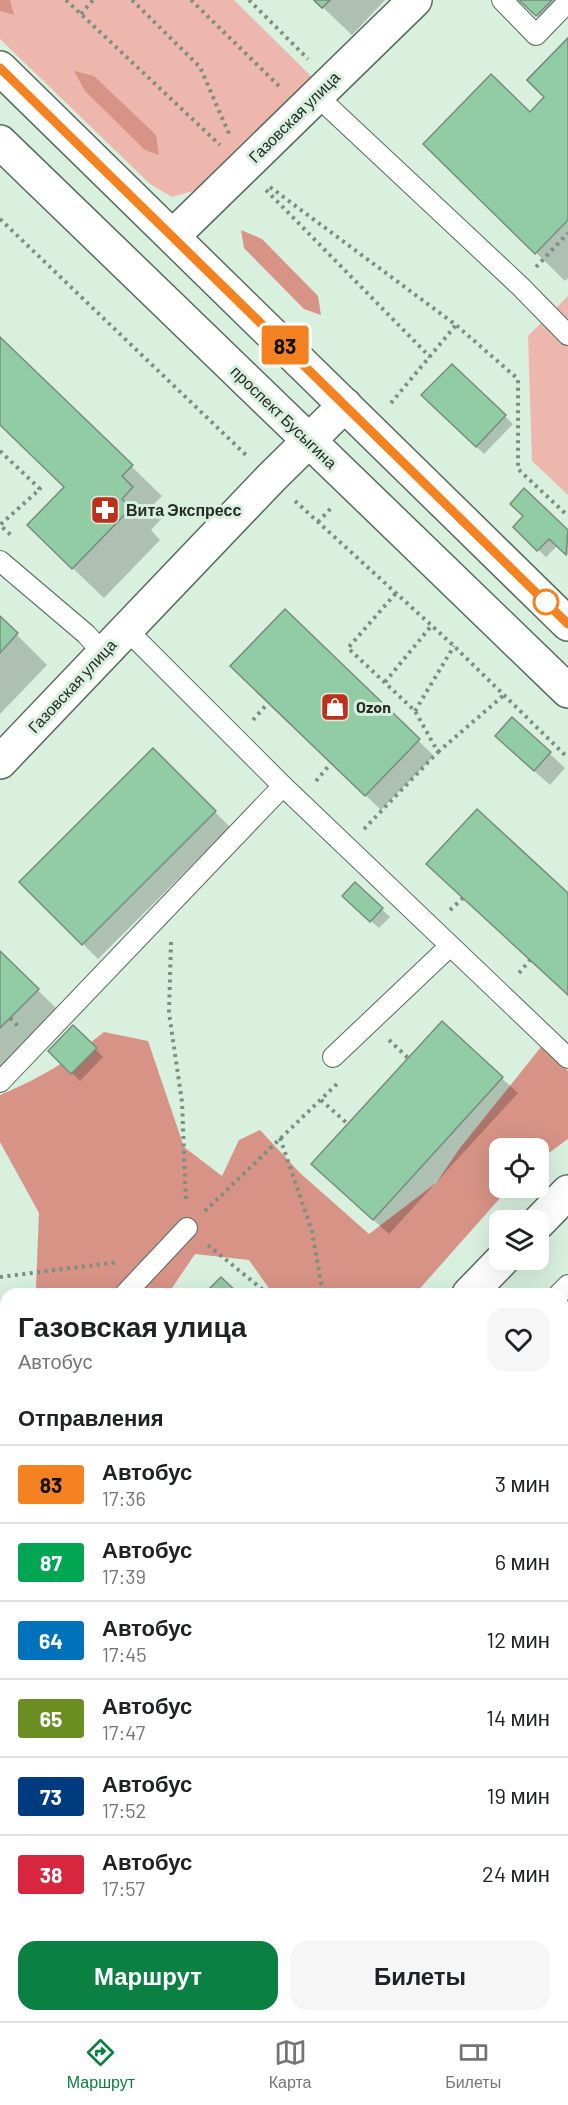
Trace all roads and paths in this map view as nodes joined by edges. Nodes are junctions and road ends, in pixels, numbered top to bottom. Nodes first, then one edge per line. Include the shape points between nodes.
1 (66, 0) edge
2 (93, 0) edge
3 (132, 0) edge
4 (191, 0) edge
5 (415, 0) edge
6 (502, 0) edge
7 (568, 2) edge
8 (81, 14) junction
9 (0, 68) edge
10 (309, 101) junction
11 (0, 142) edge
12 (243, 167) junction
13 (0, 219) edge
14 (568, 233) edge
15 (173, 236) junction
16 (520, 286) junction
17 (456, 326) junction
18 (568, 335) edge
19 (430, 357) junction
20 (345, 405) junction
21 (395, 411) dead end
22 (308, 440) junction
23 (0, 451) edge
24 (271, 478) junction
25 (568, 516) edge
26 (0, 525) edge
27 (17, 540) dead end
28 (0, 561) edge
29 (396, 593) junction
30 (568, 624) edge
31 (432, 626) junction
32 (126, 629) junction
33 (454, 646) junction
34 (104, 653) junction
35 (385, 682) junction
36 (568, 691) edge
37 (504, 695) junction
38 (268, 703) dead end
39 (415, 711) junction
40 (252, 721) dead end
41 (438, 752) junction
42 (568, 758) edge
43 (0, 762) edge
44 (331, 763) dead end
45 (315, 783) dead end
46 (284, 786) junction
47 (363, 829) dead end
48 (463, 898) dead end
49 (172, 904) junction
50 (448, 912) dead end
51 (450, 946) junction
52 (531, 960) dead end
53 (514, 978) dead end
54 (386, 1037) dead end
55 (333, 1057) dead end
56 (408, 1058) dead end
57 (568, 1058) edge
58 (345, 1076) dead end
59 (0, 1082) edge
60 (321, 1100) junction
61 (348, 1124) dead end
62 (280, 1138) junction
63 (568, 1192) edge
64 (549, 1212) edge
65 (187, 1228) junction
66 (161, 1256) junction
67 (492, 1270) edge
68 (0, 1277) edge
69 (130, 1288) edge
70 (261, 1288) edge
71 (322, 1288) edge
72 (475, 1288) edge

1 - 8 path
2 - 8 path
3 - 12 path via 200,67
4 - 10 path
5 - 10 main road, Газовская улица
6 - 7 lane via 536,35
8 - 12 path
9 - 15 main road
10 - 12 main road, Газовская улица
10 - 16 lane
11 - 22 main road, проспект Бусыгина
12 - 15 main road, Газовская улица
12 - 17 path
12 - 19 path
13 - 24 path
14 - 16 path
15 - 20 main road
16 - 18 lane
17 - 19 path
17 - 25 path via 518,379 518,469
19 - 21 path via 389,405
20 - 22 main road, Газовская улица
20 - 30 main road
22 - 24 main road, Газовская улица
22 - 36 main road, проспект Бусыгина
23 - 26 path via 40,489
24 - 29 path
24 - 32 main road, Газовская улица
26 - 27 path
28 - 34 lane
29 - 31 path
29 - 35 path via 348,648
31 - 33 path
31 - 35 path
32 - 34 main road, Газовская улица
32 - 46 lane
33 - 37 path
33 - 39 path
34 - 43 main road, Газовская улица
35 - 39 path
37 - 41 path
37 - 42 path
38 - 40 path
39 - 41 path
41 - 47 path
44 - 45 path
46 - 49 lane
46 - 51 lane
48 - 50 path
49 - 59 lane
49 - 65 path via 169,1013 182,1102
51 - 55 lane
51 - 57 lane
52 - 53 path
54 - 56 path
58 - 60 path
60 - 61 path
60 - 62 path
62 - 65 path
62 - 71 path via 312,1231
63 - 64 main road
65 - 66 lane
65 - 70 path
66 - 68 path
66 - 69 lane
67 - 72 main road

